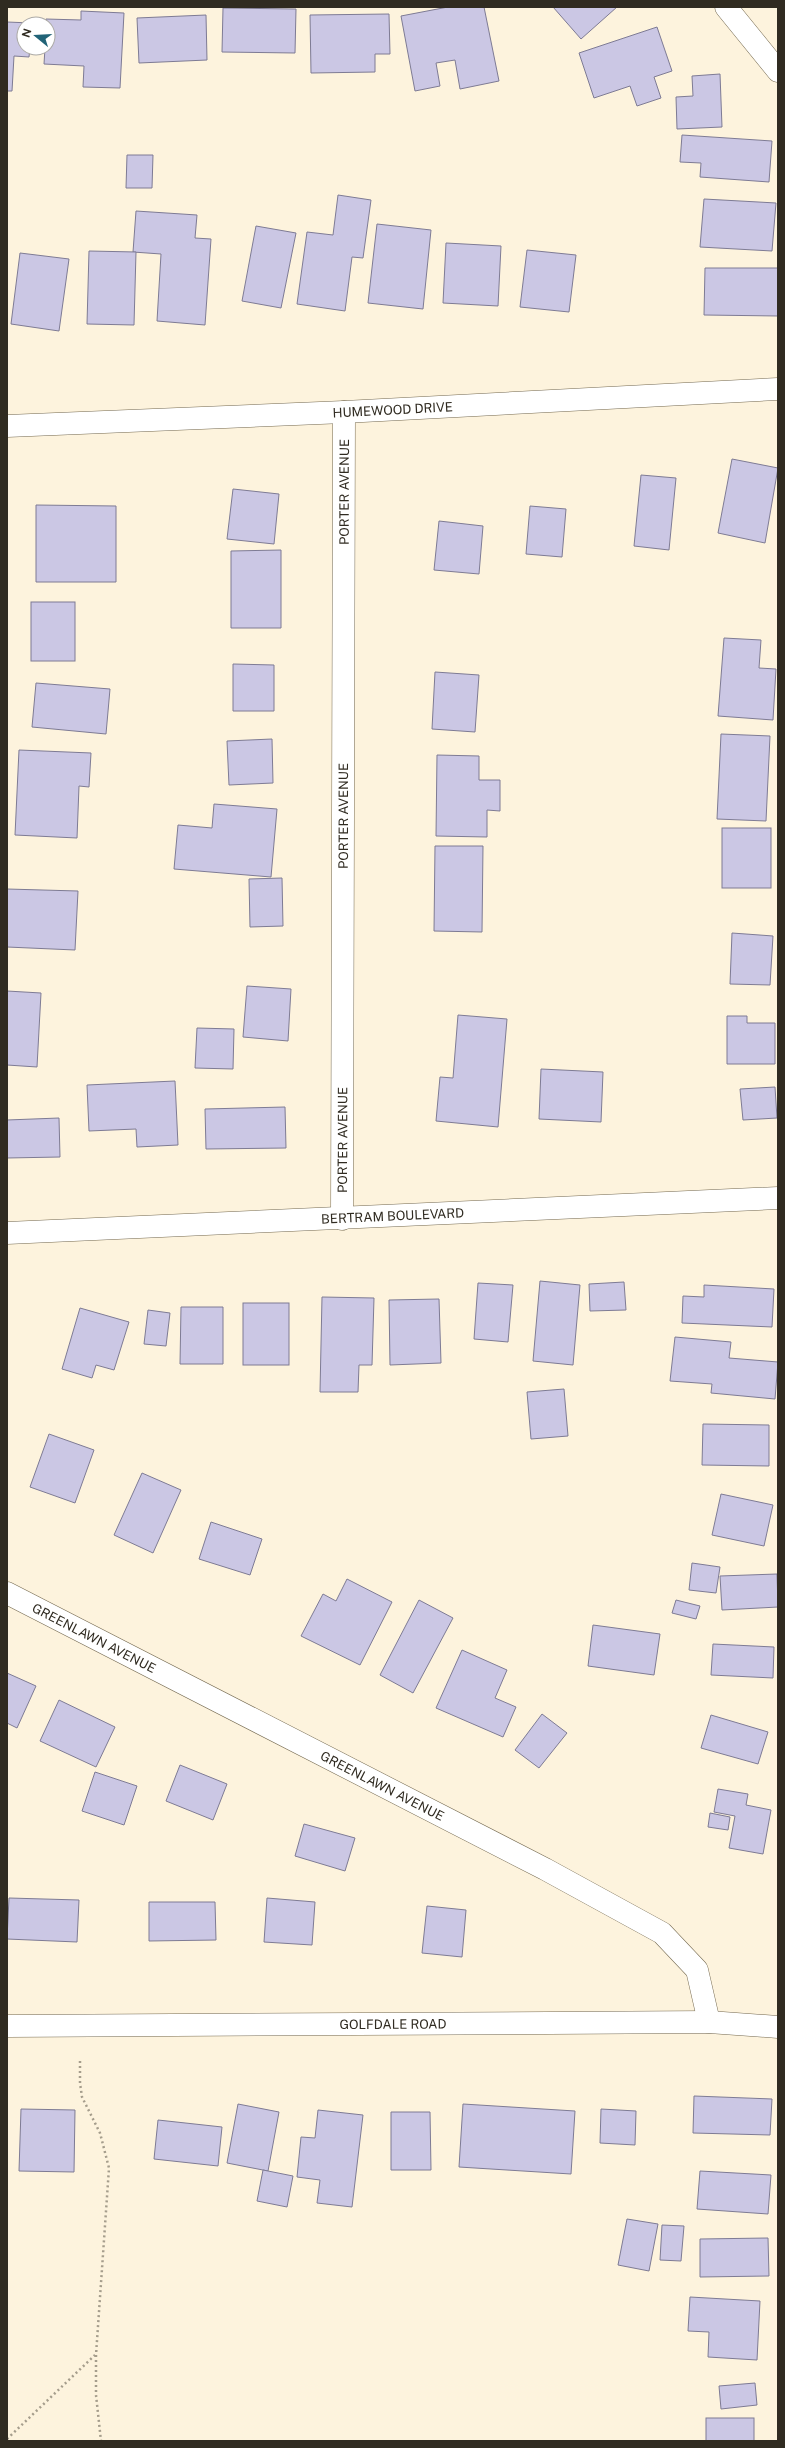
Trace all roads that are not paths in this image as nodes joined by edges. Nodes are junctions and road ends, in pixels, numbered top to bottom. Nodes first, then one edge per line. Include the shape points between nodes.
1 (726, 7) edge
2 (778, 71) edge
3 (778, 389) edge
4 (344, 412) junction
5 (7, 426) edge
6 (778, 1198) edge
7 (342, 1219) junction
8 (7, 1232) edge
9 (7, 1593) edge
10 (709, 2022) junction
11 (7, 2026) edge
12 (778, 2027) edge

1 - 2 street
3 - 4 street, HUMEWOOD DRIVE
4 - 5 street, HUMEWOOD DRIVE
4 - 7 street, PORTER AVENUE
6 - 7 street, BERTRAM BOULEVARD
7 - 8 street, BERTRAM BOULEVARD
9 - 10 street, GREENLAWN AVENUE via 545,1869 662,1933 697,1970
10 - 11 street, GOLFDALE ROAD
10 - 12 street, GOLFDALE ROAD

